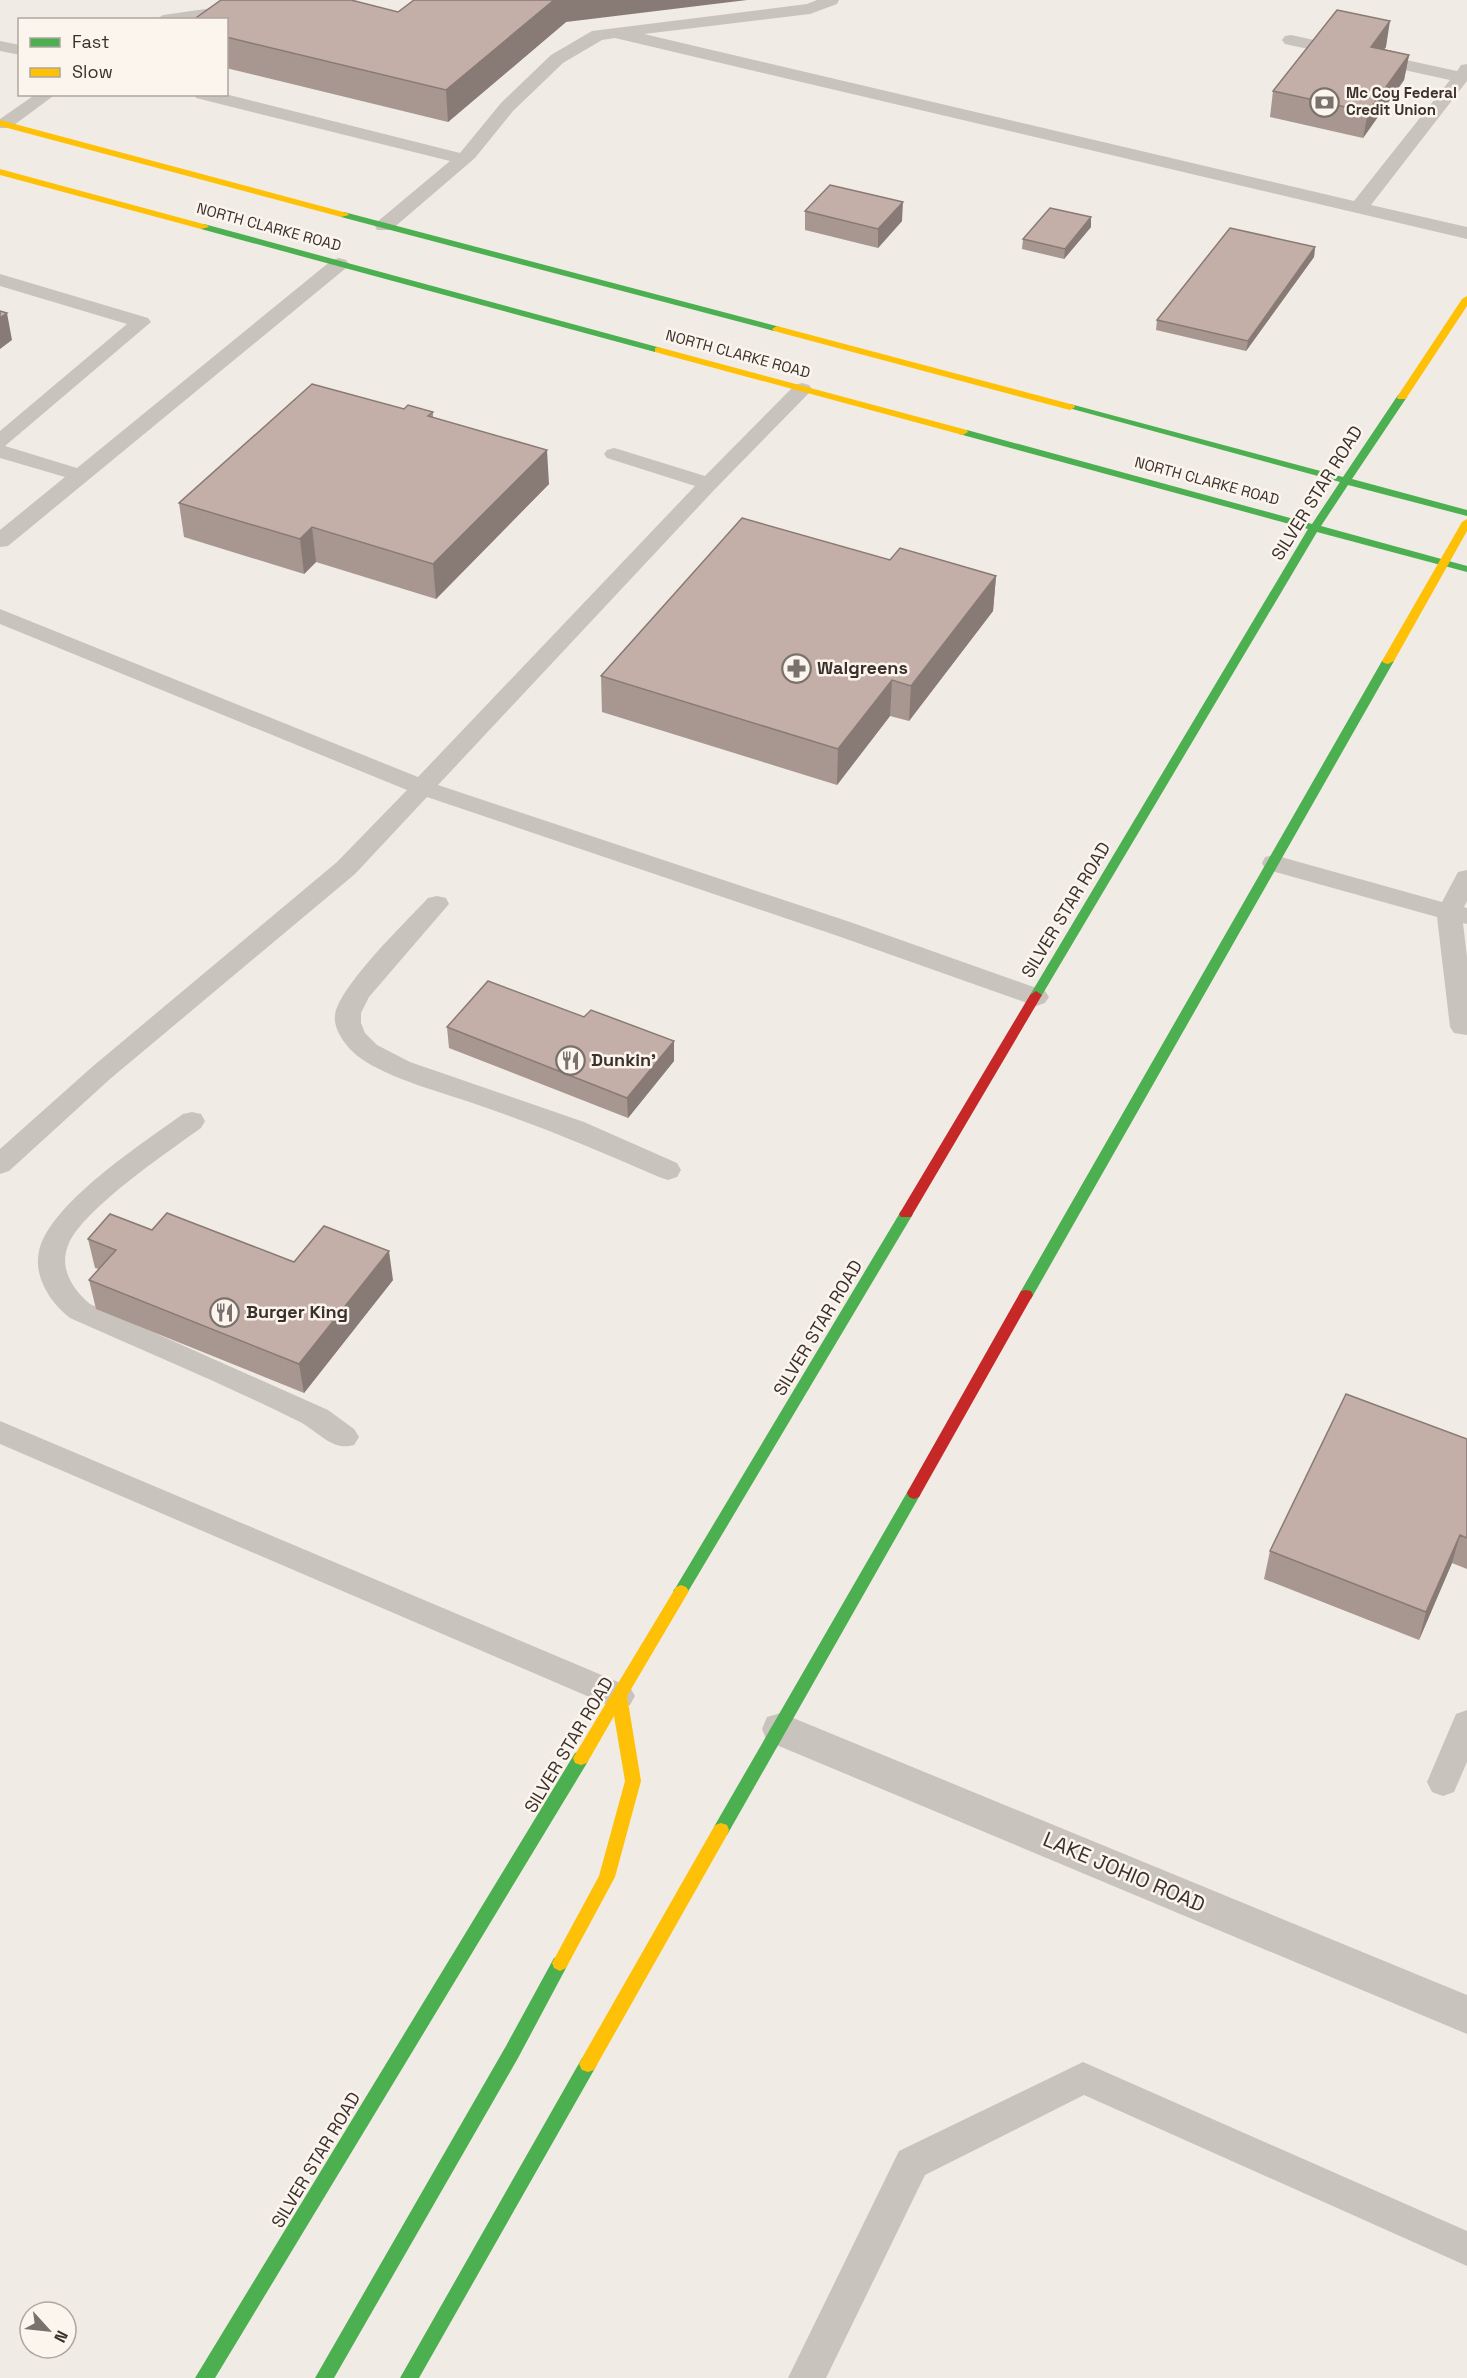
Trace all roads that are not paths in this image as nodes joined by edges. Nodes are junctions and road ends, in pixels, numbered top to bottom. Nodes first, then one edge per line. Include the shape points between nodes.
1 (303, 0) edge
2 (831, 0) edge
3 (177, 18) edge
4 (616, 33) junction
5 (1291, 40) dead end
6 (0, 46) edge
7 (18, 50) edge
8 (1464, 73) edge
9 (45, 96) edge
10 (210, 96) edge
11 (2, 124) edge
12 (463, 159) junction
13 (0, 172) edge
14 (1360, 206) junction
15 (380, 229) junction
16 (1467, 232) edge
17 (344, 260) junction
18 (0, 280) edge
19 (1467, 299) edge
20 (802, 389) junction
21 (0, 441) edge
22 (0, 451) edge
23 (614, 454) dead end
24 (80, 475) junction
25 (1344, 480) junction
26 (710, 484) junction
27 (1467, 513) edge
28 (1467, 522) edge
29 (1314, 528) junction
30 (0, 541) edge
31 (1444, 562) junction
32 (1467, 569) edge
33 (0, 616) edge
34 (421, 787) junction
35 (1274, 863) junction
36 (1467, 878) edge
37 (437, 904) dead end
38 (1458, 914) edge
39 (1036, 997) junction
40 (1463, 1027) dead end
41 (192, 1121) dead end
42 (0, 1164) edge
43 (668, 1170) dead end
44 (0, 1432) edge
45 (344, 1437) dead end
46 (620, 1696) junction
47 (1467, 1723) edge
48 (781, 1729) junction
49 (1443, 1782) dead end
50 (1467, 2015) edge
51 (1467, 2249) edge
52 (204, 2378) edge
53 (324, 2378) edge
54 (410, 2378) edge
55 (807, 2378) edge

1 - 3 lane
2 - 4 lane via 810,9
4 - 12 lane via 598,35 557,59 507,107
4 - 14 lane
5 - 8 lane
6 - 7 lane
8 - 14 lane
9 - 11 lane
10 - 12 lane
11 - 15 main road, NORTH CLARKE ROAD
12 - 15 lane
13 - 17 main road, NORTH CLARKE ROAD
14 - 16 lane
15 - 25 main road, NORTH CLARKE ROAD
17 - 20 main road, NORTH CLARKE ROAD
17 - 24 lane
18 - 21 lane via 141,322
19 - 25 main road, SILVER STAR ROAD
20 - 26 lane
20 - 29 main road, NORTH CLARKE ROAD
22 - 24 lane
23 - 26 lane
24 - 30 lane
25 - 27 main road, NORTH CLARKE ROAD
25 - 29 main road, SILVER STAR ROAD
26 - 34 lane
28 - 31 main road
29 - 31 main road, NORTH CLARKE ROAD
29 - 39 main road, SILVER STAR ROAD
31 - 32 main road, NORTH CLARKE ROAD
31 - 35 main road
33 - 34 lane
34 - 39 lane
34 - 42 lane via 346,868 101,1073
35 - 38 lane
35 - 48 main road
36 - 38 lane
37 - 43 lane via 358,994 348,1013 354,1037 368,1051 401,1068 575,1129
38 - 40 lane
39 - 46 main road, SILVER STAR ROAD
41 - 45 lane via 117,1179 61,1233 52,1256 58,1290 80,1311 282,1400
44 - 46 lane
46 - 52 main road, SILVER STAR ROAD
46 - 53 main road via 633,1781 607,1877 512,2052
47 - 49 lane
48 - 50 street, LAKE JOHIO ROAD
48 - 54 main road
51 - 55 lane via 1083,2078 912,2163

